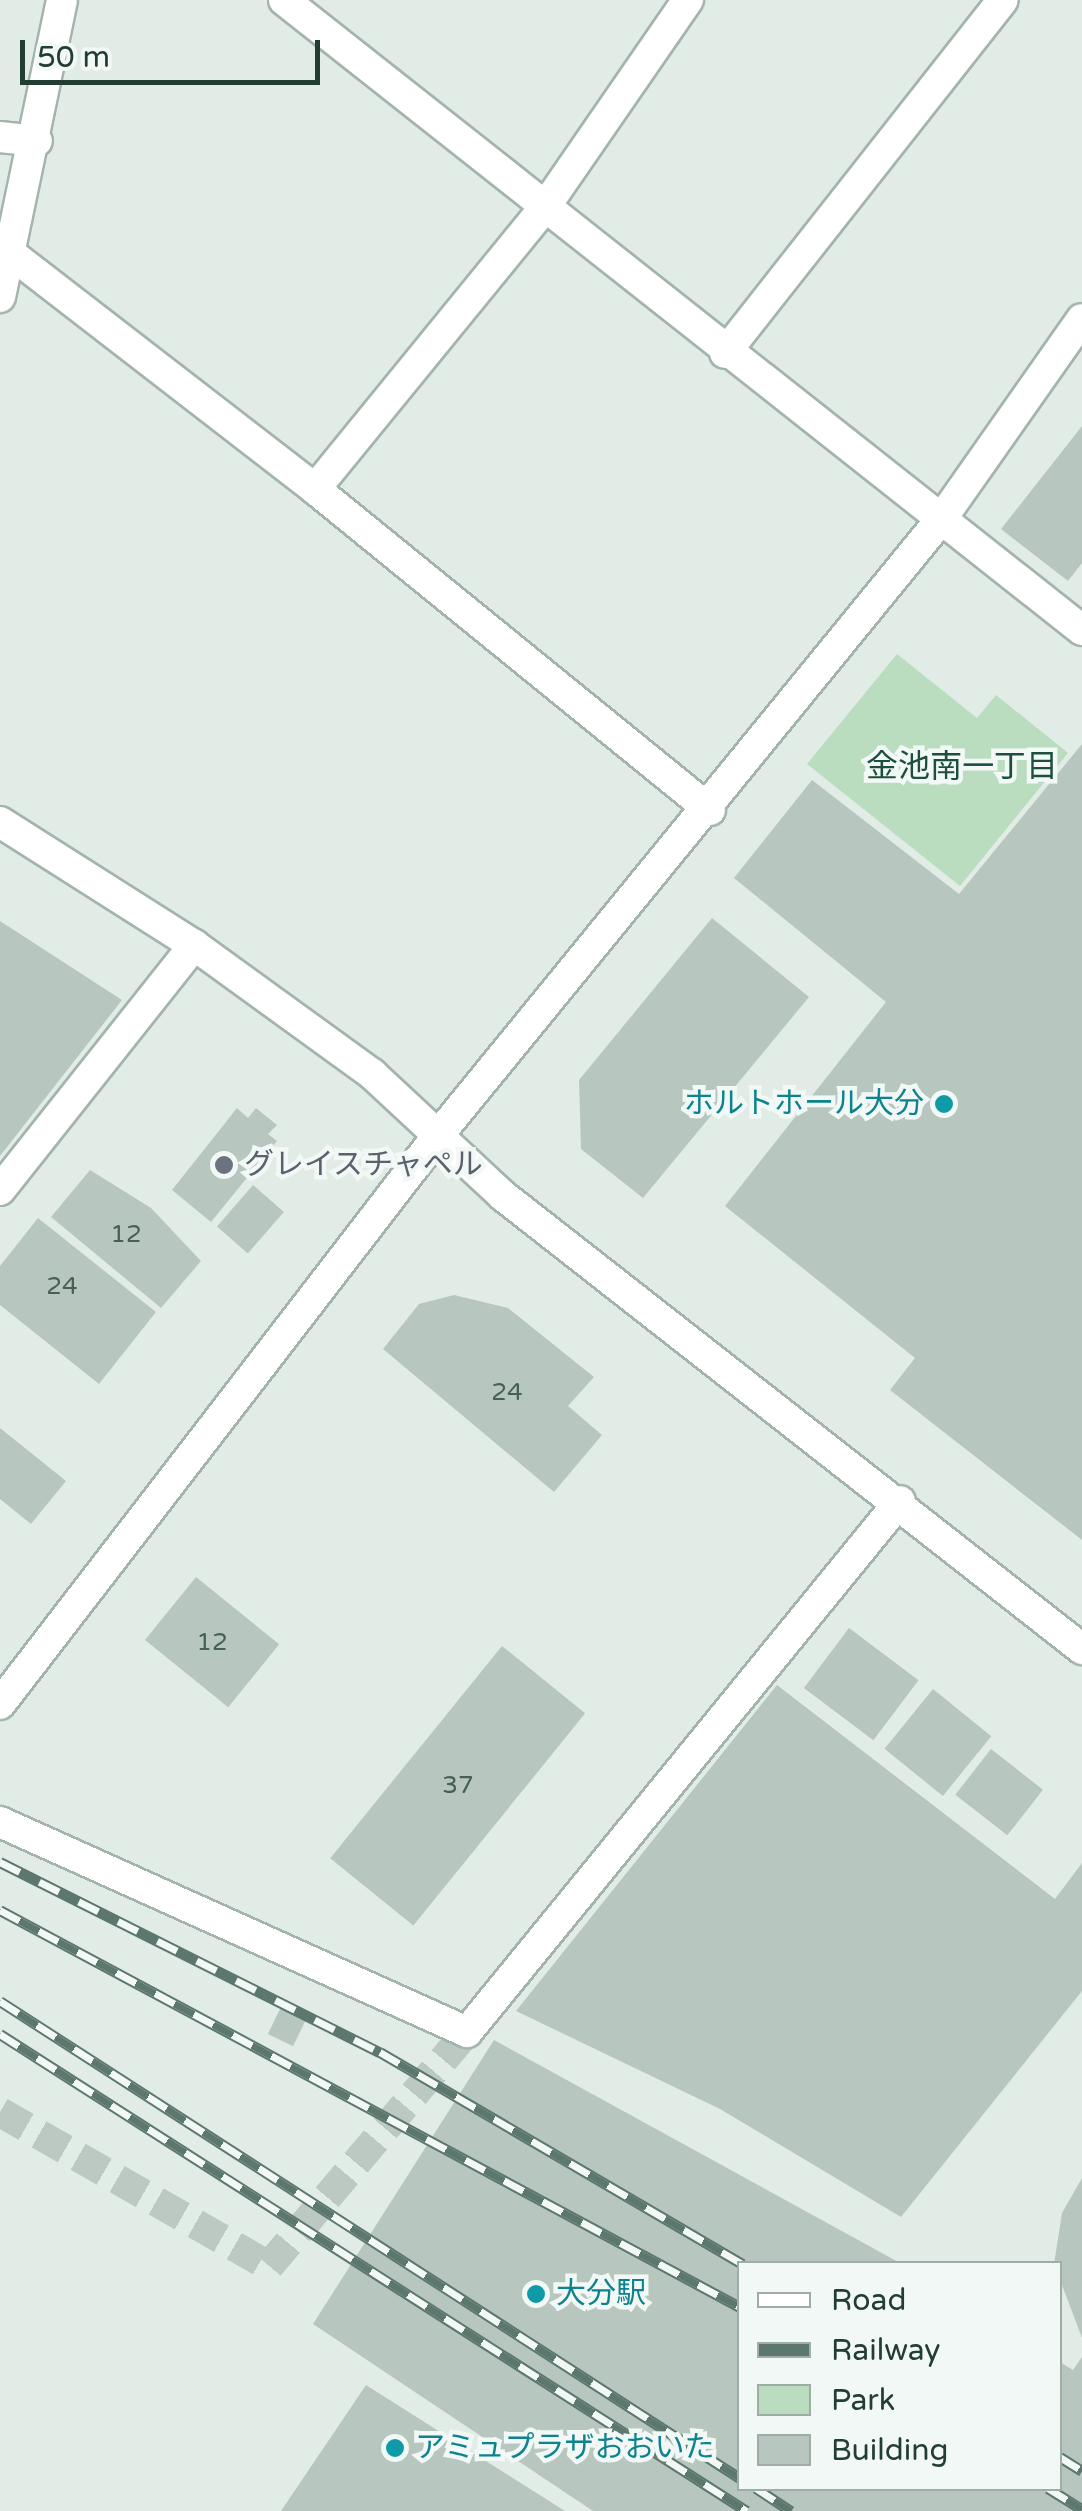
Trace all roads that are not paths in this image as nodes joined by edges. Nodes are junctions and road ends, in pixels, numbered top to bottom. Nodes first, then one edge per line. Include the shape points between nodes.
1 (62, 0) edge
2 (284, 0) edge
3 (688, 0) edge
4 (1003, 0) edge
5 (0, 136) edge
6 (36, 140) junction
7 (544, 208) junction
8 (8, 257) edge
9 (0, 296) edge
10 (1082, 319) edge
11 (725, 353) junction
12 (315, 489) junction
13 (942, 518) junction
14 (1082, 630) edge
15 (710, 810) junction
16 (0, 822) edge
17 (194, 944) junction
18 (436, 1138) junction
19 (0, 1190) edge
20 (900, 1501) junction
21 (1082, 1649) edge
22 (0, 1704) edge
23 (0, 1822) edge

1 - 6 street
2 - 7 street
3 - 7 street
4 - 11 street
5 - 6 street
6 - 8 street
7 - 11 street
7 - 12 street
8 - 9 street
8 - 12 street
10 - 13 street
11 - 13 street
12 - 15 street
13 - 14 street
13 - 15 street
15 - 18 street
16 - 17 street
17 - 18 street via 372,1074
17 - 19 street
18 - 20 street
18 - 22 street
20 - 21 street
20 - 23 street via 467,2032

